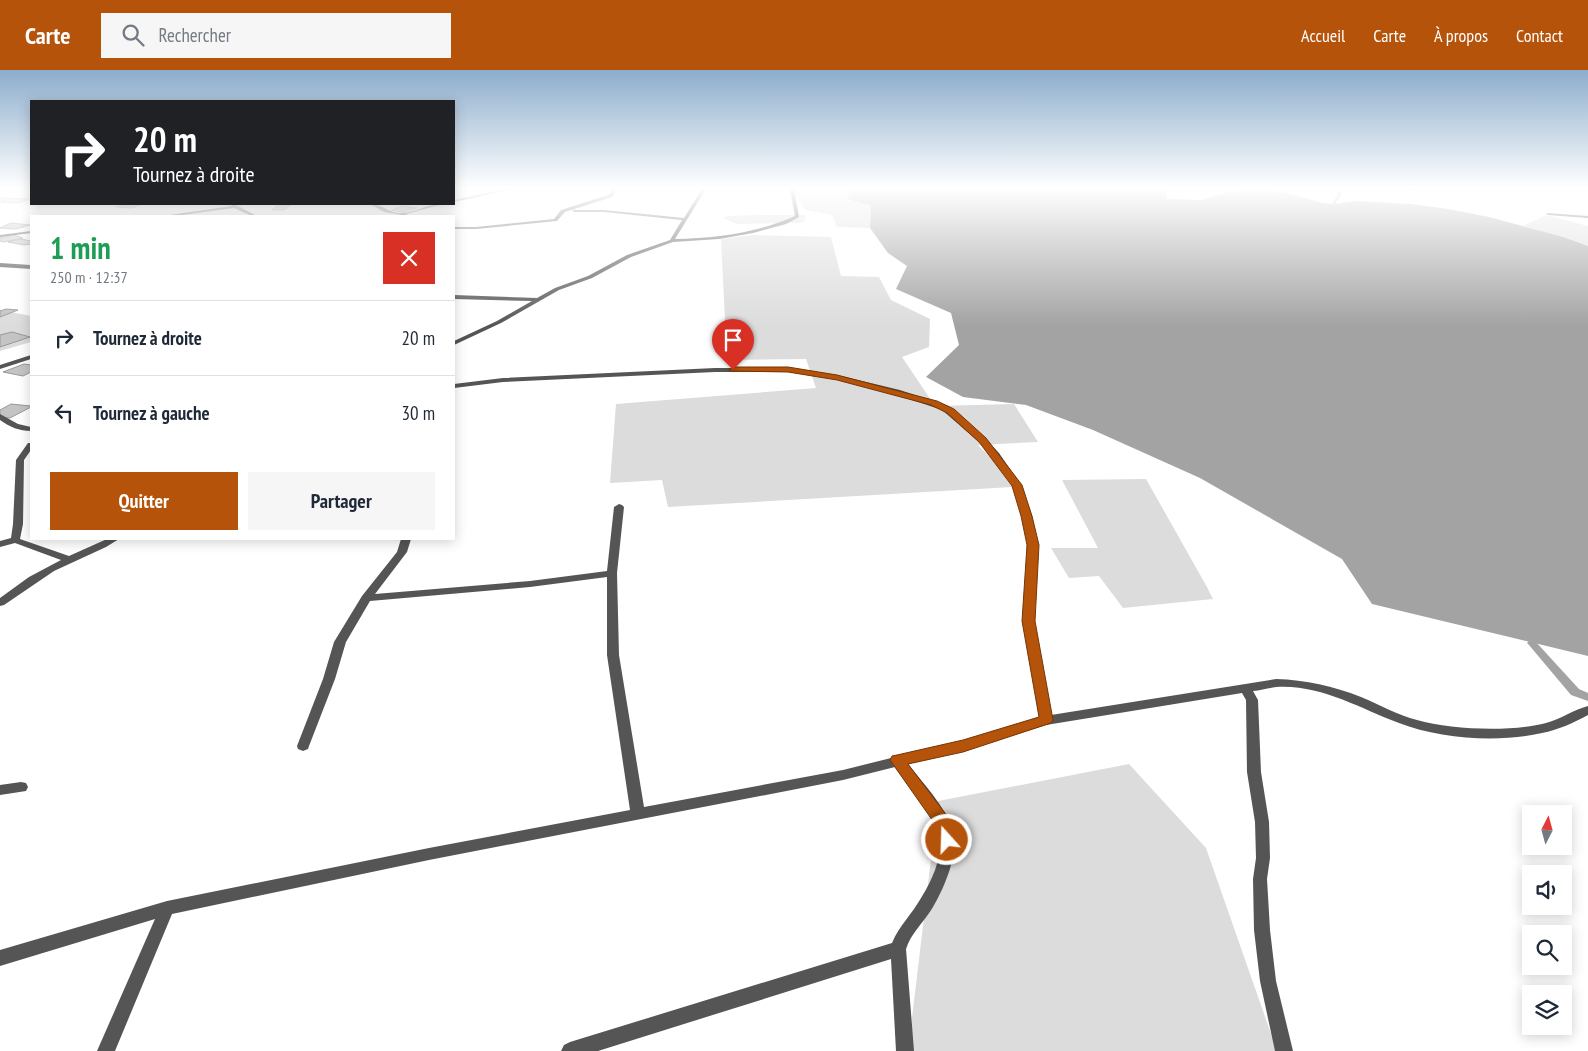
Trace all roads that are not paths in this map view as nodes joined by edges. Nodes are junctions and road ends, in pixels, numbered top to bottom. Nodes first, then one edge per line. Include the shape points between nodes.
1 (676, 235) edge
2 (722, 235) edge
3 (672, 241) junction
4 (0, 265) edge
5 (30, 267) edge
6 (455, 297) edge
7 (536, 299) junction
8 (455, 344) edge
9 (30, 357) edge
10 (0, 367) edge
11 (455, 386) edge
12 (0, 416) edge
13 (30, 429) edge
14 (30, 447) edge
15 (619, 507) dead end
16 (15, 540) junction
17 (112, 540) edge
18 (406, 540) edge
19 (0, 544) edge
20 (69, 559) junction
21 (612, 573) junction
22 (366, 598) junction
23 (0, 603) edge
24 (1246, 688) junction
25 (1588, 710) edge
26 (1046, 720) junction
27 (303, 746) dead end
28 (897, 760) junction
29 (21, 787) dead end
30 (0, 790) edge
31 (638, 814) junction
32 (167, 908) junction
33 (898, 950) junction
34 (0, 958) edge
35 (106, 1051) edge
36 (570, 1051) edge
37 (905, 1051) edge
38 (1284, 1051) edge

1 - 3 street
2 - 3 street
3 - 7 street via 629,256 590,277
4 - 5 street
6 - 7 street
7 - 8 street
9 - 10 street
11 - 26 street via 715,370 788,370 837,377 945,408 982,440 1017,485 1033,545 1029,621
12 - 13 street via 10,424
14 - 16 street via 20,460
15 - 21 street
16 - 19 street
16 - 20 street
17 - 20 street
18 - 22 street via 402,552
20 - 23 street via 31,578
21 - 22 street via 530,584
21 - 31 street via 613,655
22 - 27 street via 340,642 330,678
24 - 25 street via 1283,682 1320,687 1404,720 1475,732 1537,730
24 - 26 street
24 - 38 street via 1252,700 1254,772 1262,822 1262,930 1268,981
26 - 28 street via 963,746
28 - 31 street via 843,775
28 - 33 street via 942,822 947,840 942,870 928,902 901,936
29 - 30 street
31 - 32 street
32 - 34 street
32 - 35 street
33 - 36 street
33 - 37 street

